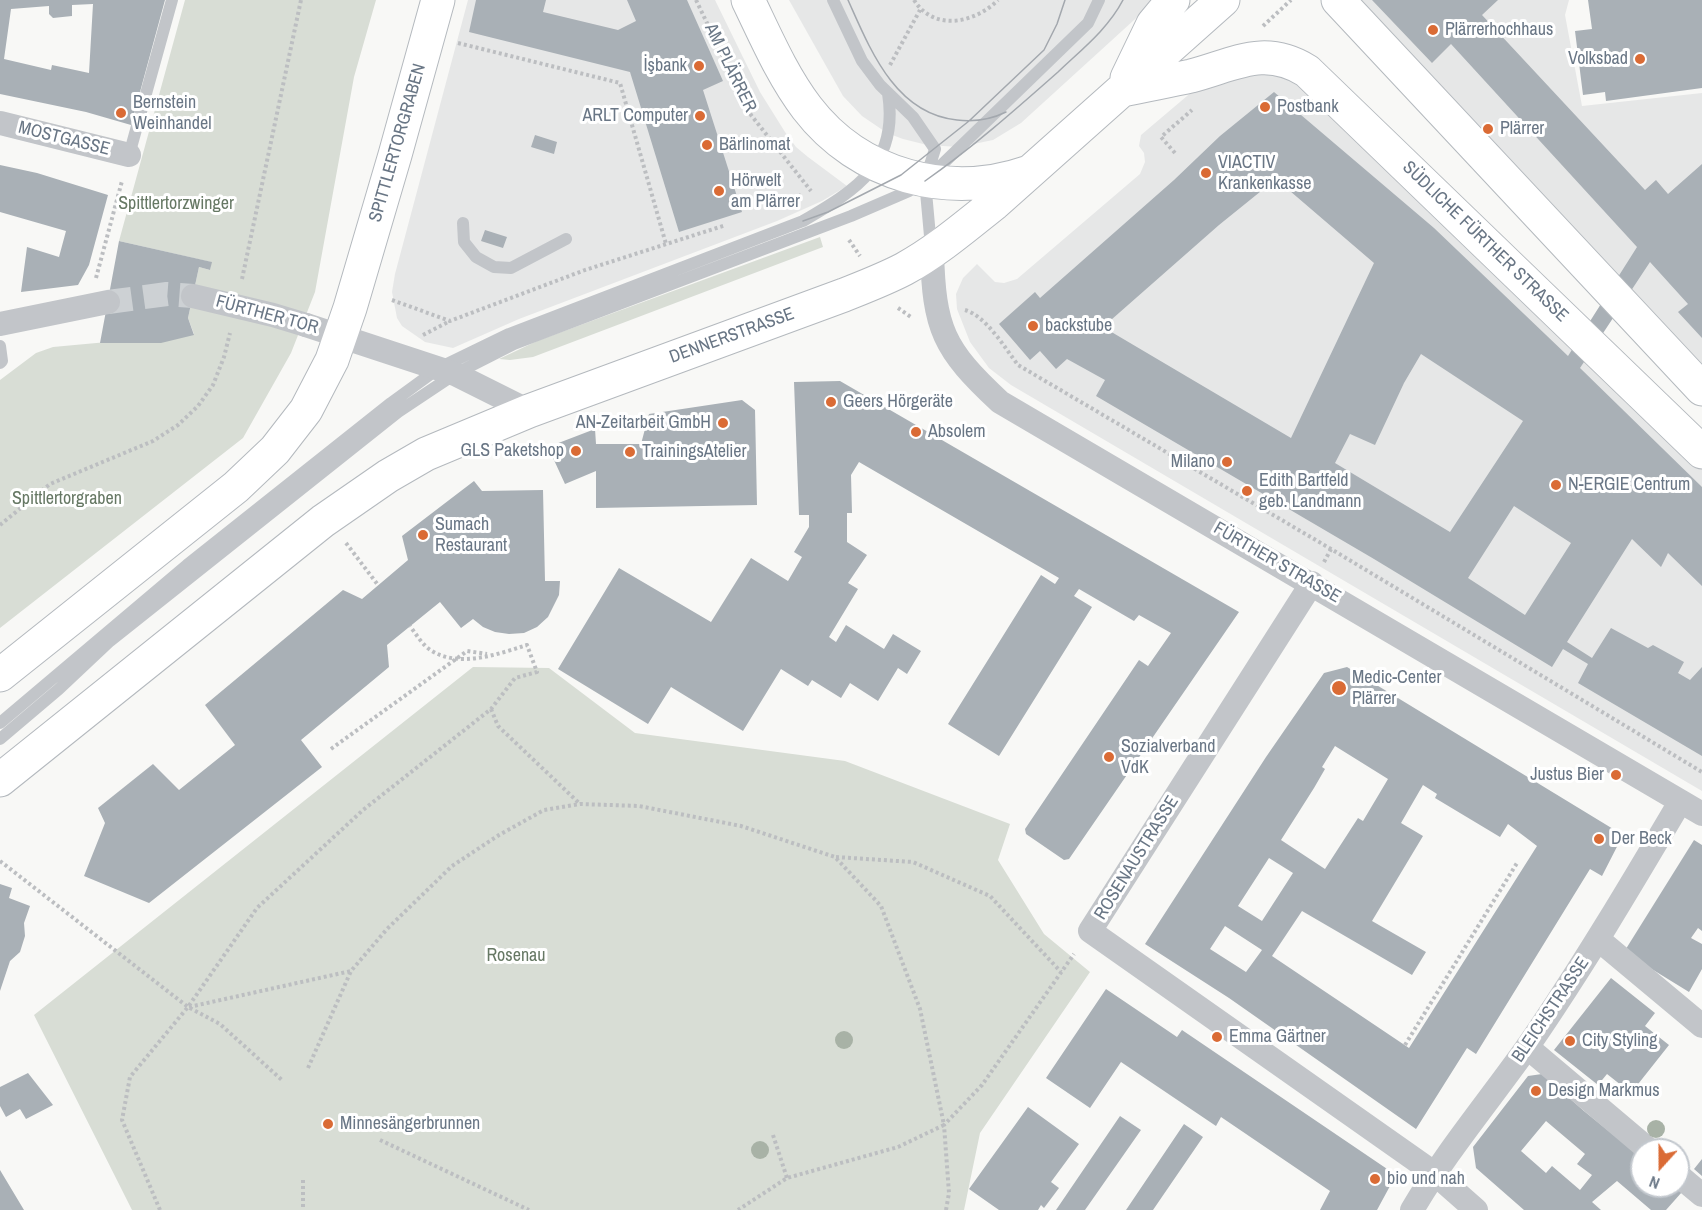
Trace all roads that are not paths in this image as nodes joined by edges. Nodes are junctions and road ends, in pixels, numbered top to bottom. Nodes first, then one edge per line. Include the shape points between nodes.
1 (172, 0) edge
2 (438, 0) edge
3 (748, 0) edge
4 (833, 0) edge
5 (1099, 0) edge
6 (1173, 0) edge
7 (1223, 0) edge
8 (1338, 0) edge
9 (1121, 91) junction
10 (888, 93) junction
11 (0, 123) edge
12 (129, 155) joint
13 (876, 165) junction
14 (1032, 171) junction
15 (925, 181) junction
16 (463, 223) dead end
17 (566, 239) dead end
18 (932, 251) junction
19 (193, 296) tunnel mouth
20 (98, 303) tunnel mouth
21 (0, 324) edge
22 (341, 335) junction
23 (0, 346) edge
24 (0, 363) edge
25 (447, 371) junction
26 (1702, 389) edge
27 (529, 411) junction
28 (1702, 452) edge
29 (1312, 583) junction
30 (0, 675) edge
31 (0, 723) edge
32 (0, 739) edge
33 (0, 780) edge
34 (1680, 802) junction
35 (1702, 814) edge
36 (1599, 940) junction
37 (1702, 1026) edge
38 (1527, 1047) junction
39 (1635, 1138) edge
40 (1434, 1173) junction
41 (1690, 1185) edge
42 (1702, 1195) edge
43 (1412, 1210) edge
44 (1476, 1210) edge

1 - 12 lane
2 - 22 main road, SPITTLERTORGRABEN
3 - 13 main road via 787,78 807,108 833,134
4 - 10 lane via 862,61
5 - 15 lane via 1088,22
6 - 9 main road via 1153,24
7 - 9 main road
8 - 26 main road
9 - 14 main road
9 - 28 main road, SÜDLICHE FÜRTHER STRASSE via 1193,75 1258,45 1307,71
10 - 13 lane via 890,130
10 - 15 lane via 913,117 935,149
11 - 12 street, MOSTGASSE
13 - 15 main road
13 - 25 lane via 844,196 803,220 509,334
14 - 15 main road via 974,183
14 - 18 main road
15 - 18 lane
15 - 25 lane via 851,216
16 - 17 lane via 464,242 476,257 494,267 511,268
18 - 27 main road, DENNERSTRASSE via 869,285
18 - 29 street, FÜRTHER STRASSE via 933,295 946,340 965,368 1000,402
19 - 22 street, FÜRTHER TOR, bridge
20 - 21 street
22 - 25 street
22 - 30 main road, SPITTLERTORGRABEN via 306,410 258,468
23 - 24 lane
25 - 27 street
25 - 31 lane via 391,403 187,566
25 - 32 lane via 110,641
27 - 33 main road, DENNERSTRASSE via 426,454 343,505
29 - 34 street, FÜRTHER STRASSE
29 - 40 street, ROSENAUSTRASSE via 1090,931
34 - 35 street, FÜRTHER STRASSE
34 - 36 street, BLEICHSTRASSE
36 - 37 street
36 - 38 street, BLEICHSTRASSE
38 - 39 street
38 - 40 street, BLEICHSTRASSE
40 - 43 street, BLEICHSTRASSE
40 - 44 street
41 - 42 street

